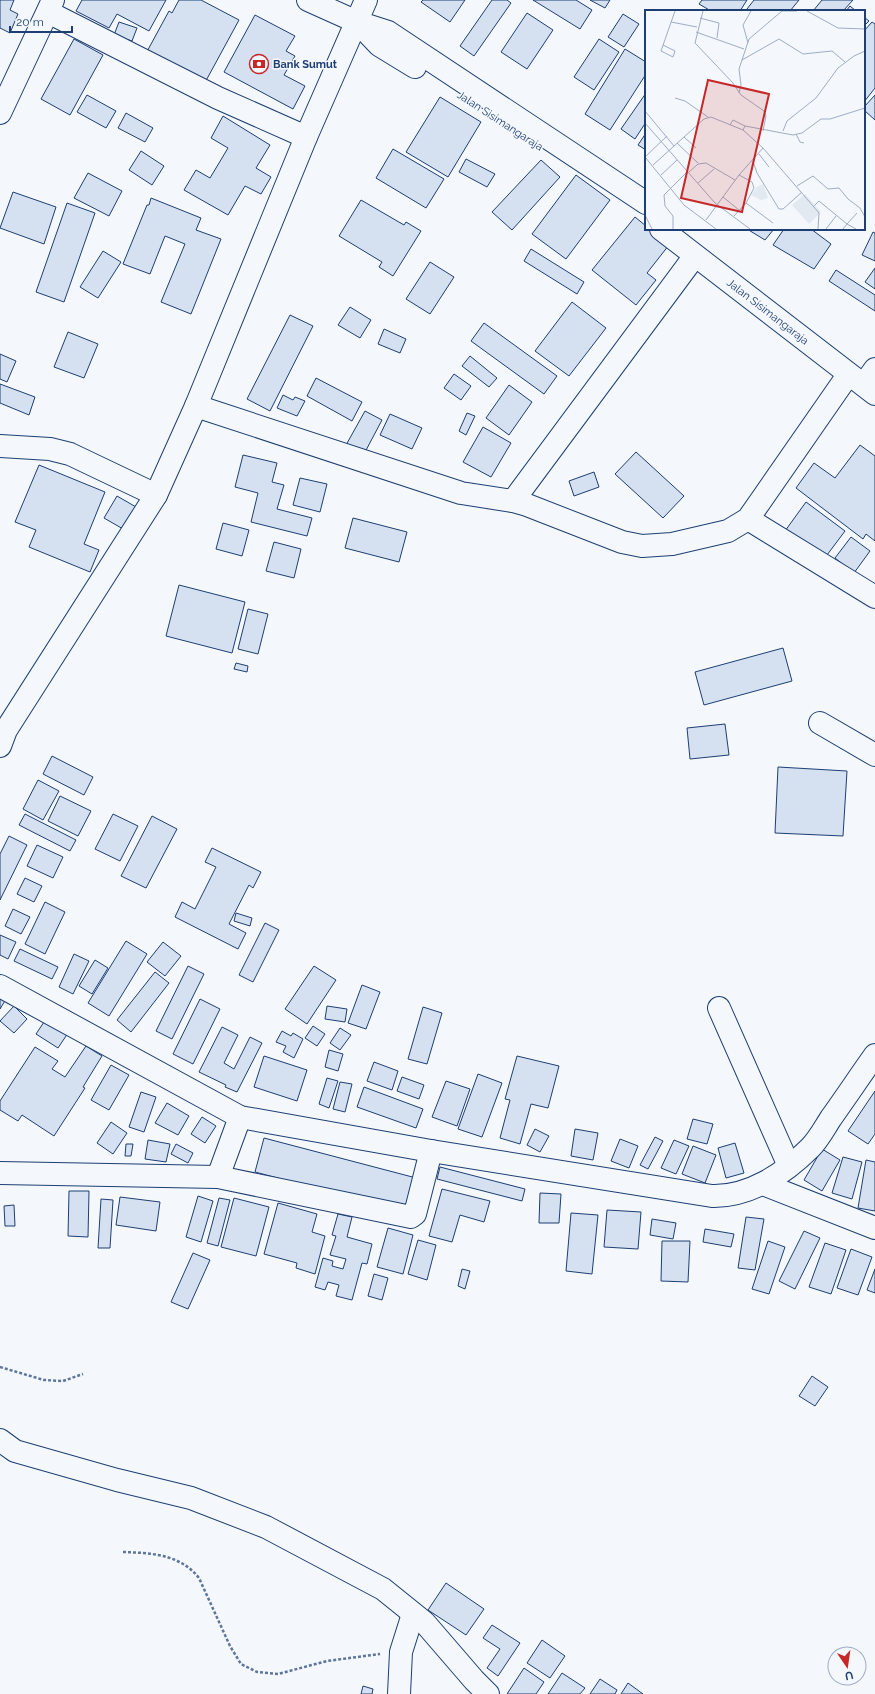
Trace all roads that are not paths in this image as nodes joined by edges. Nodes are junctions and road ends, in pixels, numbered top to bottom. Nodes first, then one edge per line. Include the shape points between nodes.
1 (308, 0) edge
2 (366, 0) edge
3 (51, 6) edge
4 (358, 22) junction
5 (0, 113) edge
6 (306, 138) junction
7 (645, 203) edge
8 (645, 216) edge
9 (662, 230) edge
10 (678, 230) edge
11 (694, 257) junction
12 (848, 375) junction
13 (874, 380) edge
14 (196, 406) junction
15 (0, 446) edge
16 (156, 495) junction
17 (513, 501) junction
18 (748, 518) junction
19 (875, 596) edge
20 (820, 723) dead end
21 (2, 731) edge
22 (875, 755) edge
23 (0, 986) edge
24 (719, 1008) dead end
25 (875, 1054) edge
26 (240, 1117) junction
27 (431, 1151) junction
28 (789, 1166) junction
29 (0, 1173) edge
30 (218, 1177) junction
31 (763, 1184) junction
32 (875, 1228) edge
33 (0, 1440) edge
34 (413, 1614) junction
35 (399, 1694) edge
36 (488, 1694) edge

1 - 4 main road, Jalan Sisimangaraja
2 - 4 main road
3 - 5 main road
3 - 6 main road via 218,98
4 - 6 main road
4 - 7 main road, Jalan Sisimangaraja via 388,32
4 - 8 main road, Jalan Sisimangaraja via 379,45
6 - 14 main road
9 - 11 main road, Jalan Sisimangaraja
10 - 13 main road, Jalan Sisimangaraja
11 - 12 main road, Jalan Sisimangaraja
11 - 17 main road
12 - 13 main road, Jalan Sisimangaraja
12 - 18 main road
14 - 16 main road
14 - 17 main road via 461,493
15 - 16 main road via 50,449 70,454
16 - 21 main road
17 - 18 main road via 622,542 642,546 672,544 728,531
18 - 19 main road
20 - 22 main road
23 - 26 main road
24 - 28 main road
25 - 28 main road via 811,1147
26 - 27 main road
26 - 30 main road
27 - 30 main road via 415,1214 411,1217
27 - 31 main road via 712,1196 726,1197
28 - 31 main road
29 - 30 main road
31 - 32 main road
33 - 34 main road via 15,1451 191,1498 266,1527 383,1589
34 - 35 main road via 401,1652
34 - 36 main road via 424,1622

